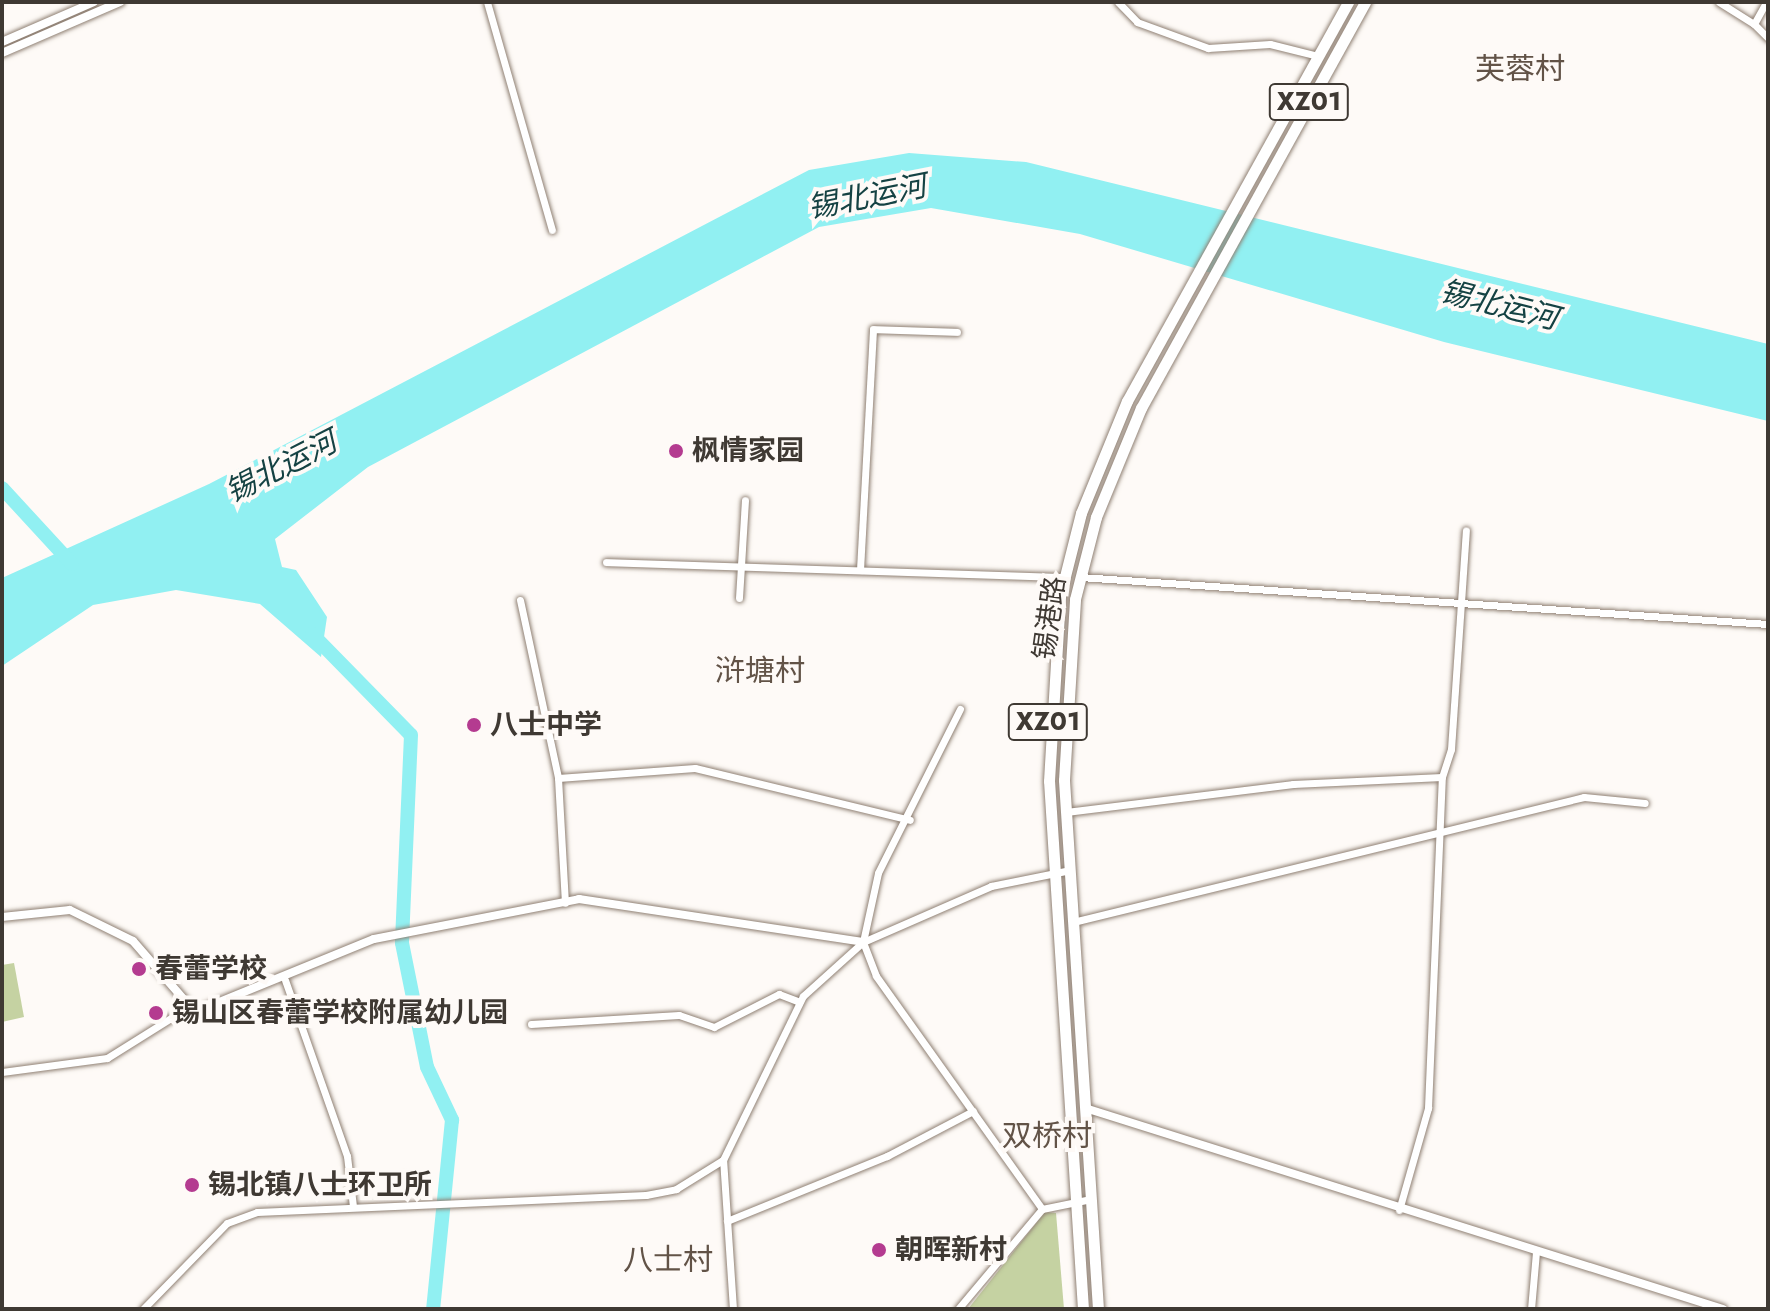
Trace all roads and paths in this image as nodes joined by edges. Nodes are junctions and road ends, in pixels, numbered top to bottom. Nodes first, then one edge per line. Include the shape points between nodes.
1 (94, 2) edge
2 (120, 2) edge
3 (487, 2) edge
4 (1118, 2) edge
5 (1348, 2) edge
6 (1365, 2) edge
7 (1719, 2) edge
8 (1766, 2) edge
9 (1754, 24) junction
10 (1768, 38) edge
11 (2, 42) edge
12 (2, 53) edge
13 (1318, 56) junction
14 (552, 230) dead end
15 (957, 332) dead end
16 (745, 500) dead end
17 (1466, 531) dead end
18 (606, 562) dead end
19 (743, 565) junction
20 (860, 570) junction
21 (1064, 577) junction
22 (1080, 577) junction
23 (739, 598) dead end
24 (520, 600) dead end
25 (1461, 600) junction
26 (1768, 624) edge
27 (960, 709) dead end
28 (1442, 777) junction
29 (558, 778) junction
30 (1645, 803) dead end
31 (1066, 812) junction
32 (910, 820) junction
33 (1441, 834) junction
34 (1070, 870) junction
35 (1057, 871) junction
36 (565, 903) junction
37 (2, 917) edge
38 (1073, 922) junction
39 (863, 942) junction
40 (285, 980) junction
41 (800, 1002) junction
42 (190, 1006) junction
43 (531, 1024) dead end
44 (2, 1072) edge
45 (1085, 1108) junction
46 (973, 1111) junction
47 (723, 1160) junction
48 (1091, 1199) junction
49 (1076, 1200) junction
50 (353, 1206) junction
51 (1042, 1209) junction
52 (1399, 1210) junction
53 (727, 1221) junction
54 (1536, 1252) junction
55 (147, 1307) edge
56 (733, 1309) edge
57 (958, 1309) edge
58 (1083, 1309) edge
59 (1098, 1309) edge
60 (1531, 1309) edge
61 (1723, 1309) edge

1 - 11 street
2 - 12 street
3 - 14 street
4 - 13 street via 1137,22 1208,48 1270,44
5 - 13 main road, 锡港路 / XZ01
6 - 22 main road, 锡港路 / XZ01 via 1124,445
7 - 9 street
8 - 9 street
9 - 10 street
13 - 21 main road, 锡港路 / XZ01 via 1110,439
15 - 20 street via 873,329
16 - 19 street
17 - 25 street
18 - 19 street
19 - 20 street
19 - 23 street
20 - 21 street
21 - 35 main road, 锡港路 / XZ01 via 1048,729
22 - 25 street
22 - 31 main road, 锡港路 / XZ01 via 1066,673
24 - 29 street
25 - 26 street
25 - 28 street via 1451,749
27 - 32 street
28 - 31 street via 1293,784
28 - 33 street
29 - 32 street via 695,768
29 - 36 street
30 - 33 street via 1584,797
31 - 34 main road, 锡港路 / XZ01
32 - 39 street via 878,873
33 - 38 street
33 - 52 street via 1428,1108
34 - 35 street
34 - 38 main road, 锡港路 / XZ01
35 - 39 street via 991,886
35 - 49 main road, 锡港路 / XZ01
36 - 39 street
36 - 40 street via 445,920 374,939
37 - 42 street via 70,910 133,941
38 - 45 main road, 锡港路 / XZ01
39 - 41 street
39 - 46 street via 876,976
40 - 42 street via 195,1012
40 - 50 street via 347,1156
41 - 43 street via 779,994 714,1027 679,1015
41 - 47 street
42 - 44 street via 107,1058
45 - 48 main road, 锡港路 / XZ01
45 - 52 street
46 - 51 street
46 - 53 street via 887,1156
47 - 50 street via 676,1189 646,1195
47 - 53 street
48 - 49 street
48 - 59 main road, 锡港路 / XZ01
49 - 51 street
49 - 58 main road, 锡港路 / XZ01
50 - 55 street via 257,1212 227,1223
51 - 57 street
52 - 54 street
53 - 56 street
54 - 60 street
54 - 61 street

